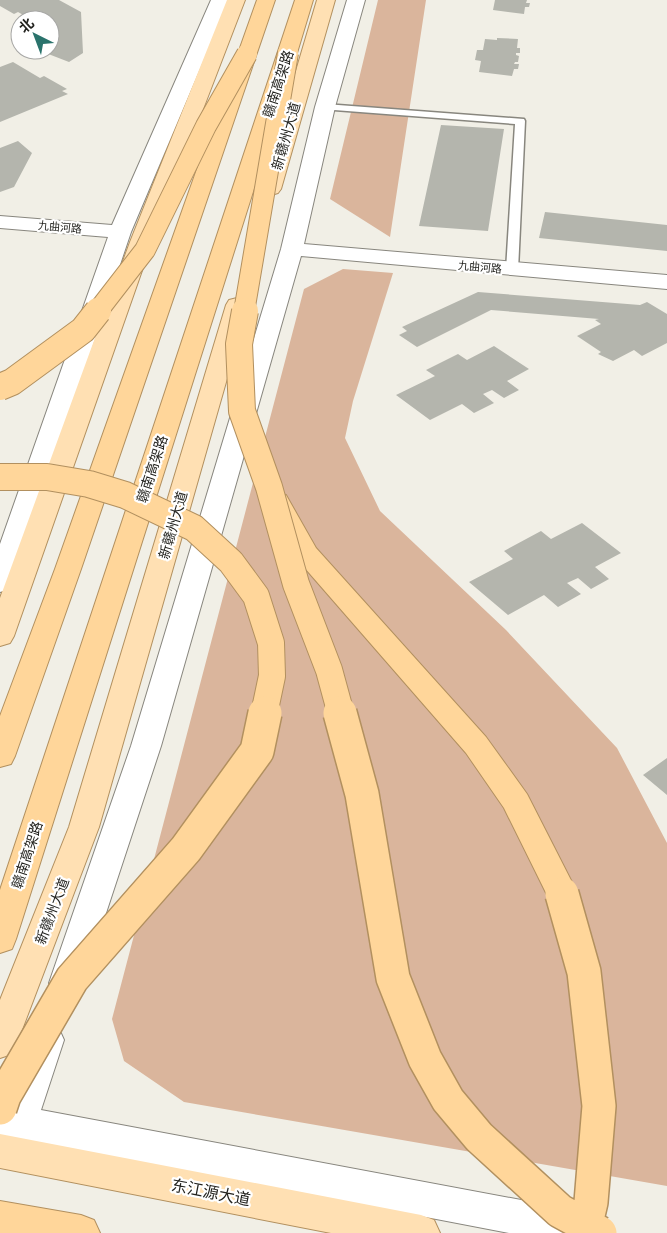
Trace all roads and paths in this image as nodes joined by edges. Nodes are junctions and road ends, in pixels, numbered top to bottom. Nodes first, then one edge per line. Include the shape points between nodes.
1 (220, 0) edge
2 (236, 0) edge
3 (266, 0) edge
4 (304, 0) edge
5 (326, 0) edge
6 (356, 0) edge
7 (288, 53) junction
8 (247, 54) junction
9 (325, 107) junction
10 (0, 222) edge
11 (120, 232) junction
12 (292, 249) junction
13 (512, 270) junction
14 (667, 282) edge
15 (4, 386) edge
16 (0, 477) edge
17 (269, 487) junction
18 (0, 583) edge
19 (0, 636) edge
20 (0, 756) edge
21 (0, 939) edge
22 (0, 1043) edge
23 (6, 1116) edge
24 (0, 1151) edge
25 (0, 1219) edge
26 (81, 1233) edge
27 (422, 1233) edge
28 (584, 1233) edge
29 (601, 1233) edge

1 - 11 street
2 - 19 main road via 141,242
3 - 8 highway
4 - 7 highway, 赣南高架路
5 - 22 main road, 新赣州大道 via 84,827
6 - 9 street
7 - 17 highway, bridge via 239,344 242,411
7 - 21 highway, 赣南高架路, bridge
8 - 15 highway, bridge via 206,126 144,250 83,330
8 - 20 highway, bridge
9 - 12 street
9 - 13 lane via 520,120
10 - 11 street, 九曲河路
11 - 18 street
12 - 13 street, 九曲河路
12 - 23 street via 146,746
13 - 14 street, 九曲河路
16 - 23 highway, bridge via 47,477 89,484 125,495 194,528 231,562 256,596 271,643 272,676 257,751 186,849 72,979 4,1096
17 - 28 highway, bridge via 306,552 481,752 516,802 562,894 584,972 599,1106 591,1202
17 - 29 highway, bridge via 296,584 329,670 362,794 393,978 425,1059 448,1100 479,1137 560,1211
23 - 29 street
24 - 27 main road, 东江源大道
25 - 26 highway

